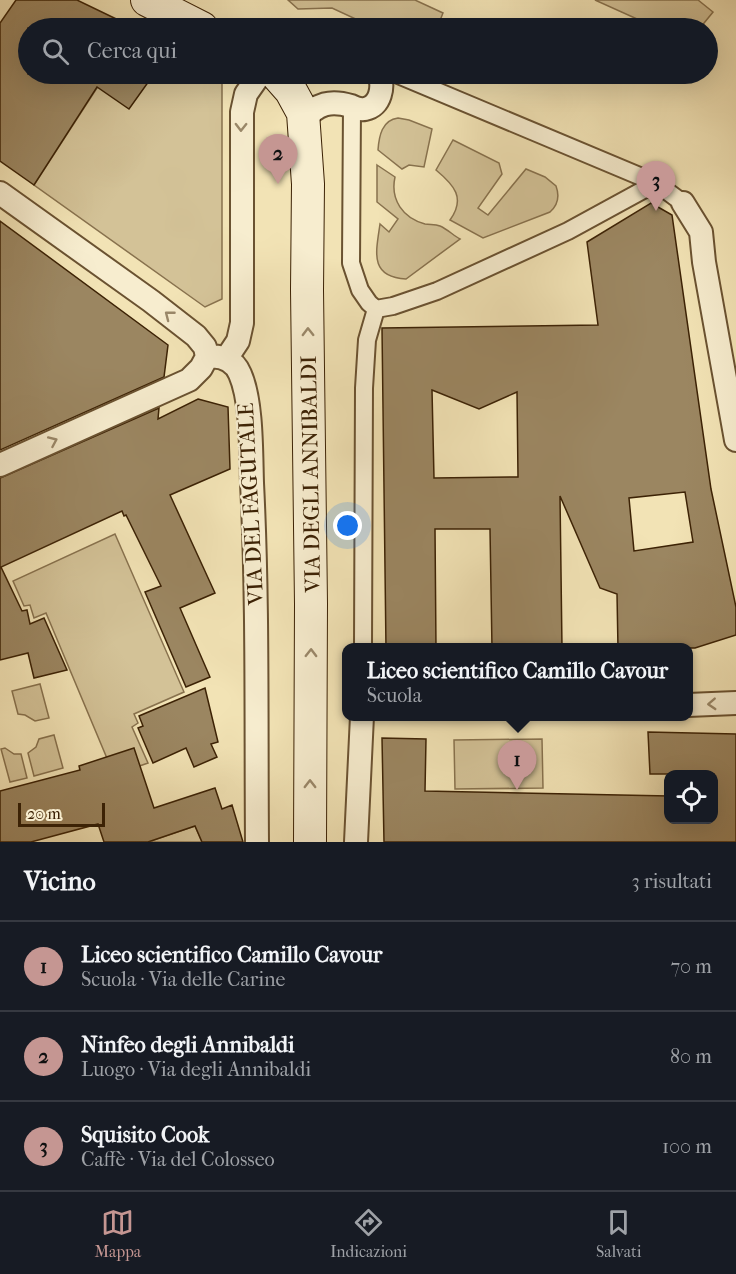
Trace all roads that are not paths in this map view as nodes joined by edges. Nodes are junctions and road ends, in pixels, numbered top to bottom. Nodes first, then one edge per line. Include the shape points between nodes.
1 (147, 0) edge
2 (182, 18) edge
3 (253, 84) edge
4 (285, 84) edge
5 (382, 84) edge
6 (420, 84) edge
7 (356, 108) junction
8 (302, 114) junction
9 (656, 183) junction
10 (0, 193) edge
11 (683, 203) joint
12 (376, 309) junction
13 (217, 358) junction
14 (736, 440) edge
15 (0, 465) edge
16 (363, 643) edge
17 (736, 702) edge
18 (693, 705) edge
19 (362, 721) edge
20 (257, 842) edge
21 (310, 842) edge
22 (356, 842) edge

1 - 2 main road
3 -> 13 street via 242,112 242,323 238,341
4 - 8 main road
5 - 7 street via 379,98 370,107
6 - 9 street
7 - 8 street via 326,103
7 - 12 street via 351,263 360,290
21 -> 8 main road, VIA DEGLI ANNIBALDI via 308,184
9 - 11 street
9 - 12 street via 568,231 437,291
13 -> 10 street, VIA DEL FAGUTALE via 196,336 150,301
11 - 14 street via 701,232
12 - 16 street via 367,340 364,388
15 -> 13 street via 189,380
13 - 20 street, VIA DEL FAGUTALE via 237,368 249,433 254,534
17 -> 18 street
19 - 22 street

